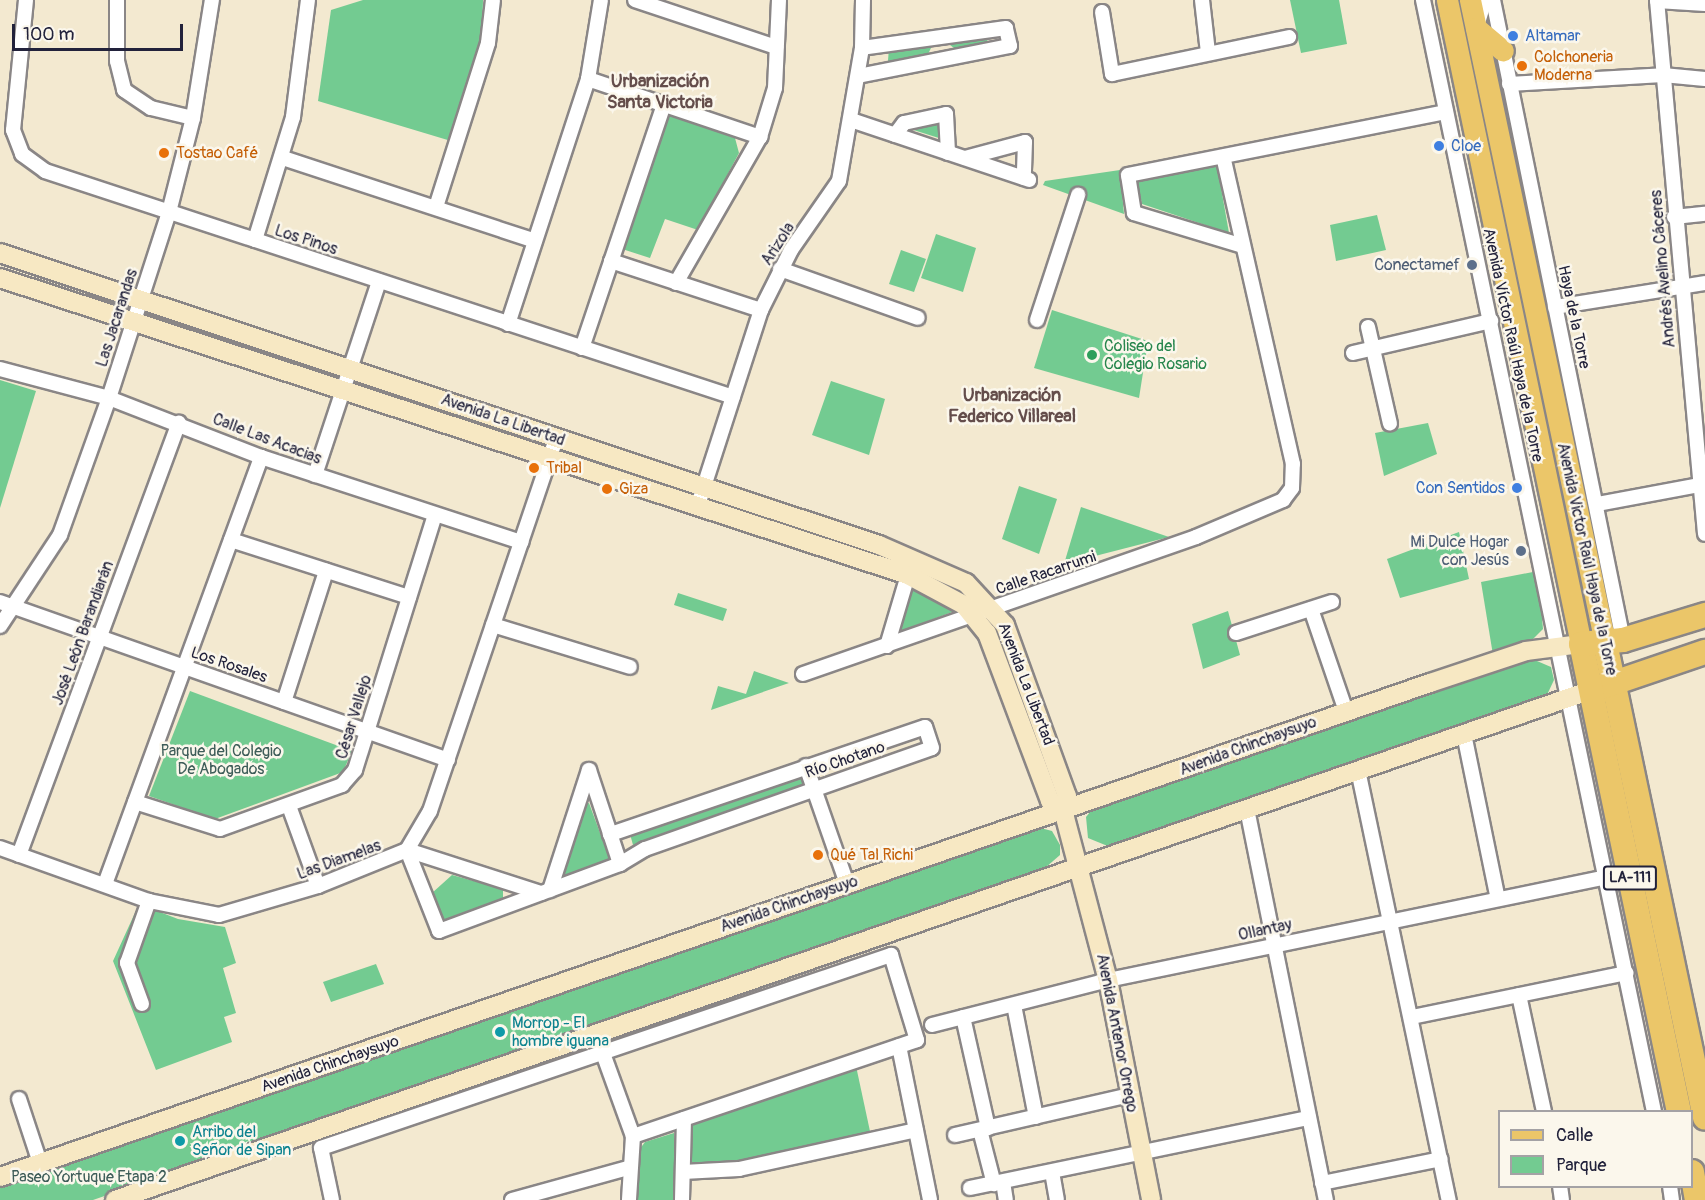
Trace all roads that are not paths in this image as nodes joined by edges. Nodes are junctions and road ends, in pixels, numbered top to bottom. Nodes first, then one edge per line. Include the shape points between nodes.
1 (26, 0) edge
2 (117, 0) edge
3 (212, 0) edge
4 (308, 0) edge
5 (493, 0) edge
6 (602, 0) edge
7 (635, 0) edge
8 (778, 0) edge
9 (863, 0) edge
10 (1202, 0) edge
11 (1423, 0) edge
12 (1447, 0) edge
13 (1470, 0) edge
14 (1485, 0) edge
15 (1493, 0) edge
16 (1657, 0) edge
17 (1705, 4) edge
18 (1102, 12) dead end
19 (1476, 28) junction
20 (1289, 37) dead end
21 (942, 38) junction
22 (776, 47) junction
23 (862, 48) junction
24 (1503, 51) junction
25 (1208, 53) junction
26 (938, 60) junction
27 (1664, 75) junction
28 (858, 76) junction
29 (588, 79) junction
30 (1705, 79) edge
31 (1509, 84) junction
32 (664, 105) junction
33 (1446, 112) junction
34 (193, 118) junction
35 (851, 120) junction
36 (895, 135) junction
37 (760, 137) junction
38 (948, 153) junction
39 (1223, 157) junction
40 (283, 158) junction
41 (965, 159) junction
42 (1078, 195) dead end
43 (436, 207) junction
44 (169, 212) junction
45 (1705, 214) edge
46 (1674, 217) junction
47 (255, 240) junction
48 (535, 242) junction
49 (1243, 246) junction
50 (0, 253) edge
51 (611, 261) junction
52 (780, 269) junction
53 (0, 279) edge
54 (379, 281) junction
55 (676, 283) junction
56 (1705, 283) edge
57 (1682, 285) junction
58 (140, 298) junction
59 (1555, 307) junction
60 (761, 310) junction
61 (918, 318) dead end
62 (1037, 320) dead end
63 (1491, 321) junction
64 (133, 322) junction
65 (508, 324) junction
66 (1368, 327) dead end
67 (582, 348) junction
68 (1372, 349) junction
69 (1353, 354) dead end
70 (351, 368) junction
71 (0, 369) edge
72 (343, 390) junction
73 (733, 397) junction
74 (109, 398) junction
75 (179, 423) junction
76 (1390, 424) dead end
77 (556, 438) junction
78 (261, 457) junction
79 (550, 457) junction
80 (315, 475) junction
81 (1702, 485) edge
82 (701, 497) junction
83 (1597, 504) junction
84 (435, 515) junction
85 (1705, 534) edge
86 (231, 540) junction
87 (521, 542) junction
88 (879, 544) junction
89 (873, 562) junction
90 (326, 571) junction
91 (908, 574) junction
92 (409, 597) junction
93 (1332, 602) dead end
94 (5, 604) edge
95 (995, 608) junction
96 (1311, 609) junction
97 (974, 614) junction
98 (1705, 615) edge
99 (493, 625) junction
100 (0, 626) edge
101 (1236, 633) dead end
102 (99, 637) junction
103 (1614, 641) junction
104 (1569, 645) junction
105 (887, 646) junction
106 (1705, 652) edge
107 (184, 667) junction
108 (630, 668) dead end
109 (803, 674) dead end
110 (1020, 686) junction
111 (1602, 687) junction
112 (1568, 698) junction
113 (284, 702) junction
114 (1346, 711) junction
115 (367, 731) junction
116 (1464, 734) junction
117 (448, 760) junction
118 (806, 766) junction
119 (1358, 770) junction
120 (814, 788) junction
121 (722, 795) junction
122 (135, 802) junction
123 (289, 806) junction
124 (1247, 809) junction
125 (1065, 816) junction
126 (730, 818) junction
127 (610, 834) junction
128 (0, 848) edge
129 (407, 850) junction
130 (18, 855) junction
131 (1080, 861) junction
132 (620, 864) junction
133 (1607, 877) junction
134 (105, 884) junction
135 (847, 884) junction
136 (318, 886) junction
137 (546, 892) junction
138 (1498, 899) junction
139 (149, 901) junction
140 (1392, 920) junction
141 (1275, 945) junction
142 (1626, 973) junction
143 (1108, 980) junction
144 (1519, 995) junction
145 (142, 1004) dead end
146 (1014, 1005) junction
147 (963, 1017) junction
148 (1412, 1017) junction
149 (932, 1025) dead end
150 (597, 1034) junction
151 (899, 1046) junction
152 (603, 1053) junction
153 (1130, 1095) junction
154 (19, 1099) dead end
155 (1544, 1110) edge
156 (1654, 1110) edge
157 (1679, 1110) edge
158 (1036, 1117) junction
159 (1309, 1118) junction
160 (1705, 1118) edge
161 (684, 1119) junction
162 (984, 1129) junction
163 (916, 1130) junction
164 (955, 1135) dead end
165 (633, 1136) junction
166 (1141, 1153) junction
167 (1441, 1159) junction
168 (40, 1163) junction
169 (631, 1167) junction
170 (683, 1172) junction
171 (1052, 1172) junction
172 (0, 1177) edge
173 (1693, 1178) edge
174 (1322, 1182) junction
175 (998, 1183) junction
176 (970, 1188) dead end
177 (115, 1200) edge
178 (332, 1200) edge
179 (512, 1200) edge
180 (629, 1200) edge
181 (682, 1200) edge
182 (930, 1200) edge
183 (1006, 1200) edge
184 (1057, 1200) edge
185 (1151, 1200) edge
186 (1326, 1200) edge
187 (1449, 1200) edge
188 (1697, 1200) edge

1 - 44 street, Los Pinos via 14,130 22,154 45,171
2 - 34 street via 117,61 123,90 151,108
3 - 34 street, Las Jacarandas
4 - 40 street via 302,70
5 - 43 street via 488,43
6 - 29 street
7 - 22 street
8 - 22 street
9 - 23 street, Arizola
10 - 25 street
11 - 33 street, Avenida Víctor Raúl Haya de la Torre
12 - 104 main road, Avenida Victor Raúl Haya de la Torre
13 - 19 main road, Avenida Victor Raúl Haya de la Torre
14 - 19 street
15 - 24 street, Haya de la Torre
16 - 17 street
16 - 27 street, Andrés Avelino Cáceres
18 - 25 street via 1112,74
19 - 24 main road
19 - 103 main road, Avenida Victor Raúl Haya de la Torre
20 - 25 street
21 - 23 street
21 - 26 street
21 - 26 street via 1006,28 1010,46
22 - 37 street via 775,88
23 - 28 street, Arizola
24 - 31 street, Haya de la Torre
26 - 28 street
27 - 30 street
27 - 31 street
27 - 46 street, Andrés Avelino Cáceres
28 - 35 street, Arizola
29 - 32 street
29 - 48 street
31 - 59 street, Haya de la Torre
32 - 37 street
32 - 51 street
33 - 39 street
33 - 63 street, Avenida Víctor Raúl Haya de la Torre
34 - 44 street, Las Jacarandas
35 - 36 street
35 - 52 street, Arizola via 840,181
36 - 38 street
36 - 38 street via 904,123 946,114
37 - 55 street
38 - 41 street
39 - 49 street
39 - 49 street via 1128,175 1134,213
40 - 43 street
40 - 47 street
41 - 41 street via 1026,179 1025,142
42 - 62 street
43 - 48 street
44 - 47 street, Los Pinos
44 - 58 street, Las Jacarandas
45 - 46 street
46 - 57 street, Andrés Avelino Cáceres
47 - 54 street, Los Pinos
48 - 65 street
49 - 95 street, Calle Racarrumi via 1293,464 1292,488 1269,509
50 - 58 street, Avenida La Libertad
51 - 55 street
51 - 67 street
52 - 60 street, Arizola
52 - 61 street
53 - 64 street, Avenida La Libertad
54 - 65 street, Los Pinos
54 - 70 street
55 - 60 street
56 - 57 street
57 - 59 street
57 - 81 street, Andrés Avelino Cáceres
58 - 64 street, Las Jacarandas
58 - 70 street, Avenida La Libertad
59 - 83 street, Haya de la Torre
60 - 73 street, Arizola
63 - 68 street
63 - 104 street, Avenida Víctor Raúl Haya de la Torre
64 - 72 street, Avenida La Libertad
64 - 74 street, Las Jacarandas
65 - 67 street, Los Pinos
66 - 68 street
67 - 73 street, Los Pinos
68 - 69 street
68 - 76 street
70 - 72 street
70 - 77 street, Avenida La Libertad
71 - 74 street, Calle Las Acacias
72 - 79 street, Avenida La Libertad
72 - 80 street
73 - 82 street, Arizola
74 - 75 street, Calle Las Acacias
74 - 94 street, Las Jacarandas via 60,535
75 - 78 street, Calle Las Acacias
75 - 102 street, José León Barandiarán
77 - 79 street, Las Diamelas
77 - 82 street, Avenida La Libertad
78 - 80 street, Calle Las Acacias
78 - 86 street
79 - 82 street, Avenida La Libertad
79 - 87 street, Las Diamelas
80 - 84 street, Calle Las Acacias
81 - 83 street
81 - 85 street, Andrés Avelino Cáceres
82 - 88 street, Avenida La Libertad
82 - 89 street, Avenida La Libertad
83 - 103 street, Haya de la Torre
84 - 87 street, Calle Las Acacias
84 - 92 street, César Vallejo
86 - 90 street
86 - 107 street
87 - 99 street, Las Diamelas
88 - 89 street
88 - 95 street, Avenida La Libertad via 946,571
89 - 91 street, Avenida La Libertad
90 - 92 street
90 - 113 street
91 - 97 street, Avenida La Libertad
91 - 105 street
92 - 115 street, César Vallejo
93 - 96 street
94 - 100 street, Las Jacarandas
94 - 102 street, Los Rosales
95 - 97 street, Calle Racarrumi
95 - 110 street, Avenida La Libertad
96 - 101 street
96 - 114 street
97 - 105 street, Calle Racarrumi
97 - 110 street, Avenida La Libertad
98 - 103 highway
99 - 108 street
99 - 117 street, Las Diamelas
102 - 107 street, Los Rosales
102 - 130 street, José León Barandiarán
103 - 104 highway
103 - 111 highway, Avenida Victor Raúl Haya de la Torre / LA-111
104 - 111 highway, Avenida Victor Raúl Haya de la Torre / LA-111
104 - 112 street, Avenida Víctor Raúl Haya de la Torre
104 - 114 street, Avenida Chinchaysuyo via 1526,651
105 - 109 street, Calle Racarrumi
106 - 111 highway
107 - 113 street, Los Rosales
107 - 122 street
110 - 125 street, Avenida La Libertad via 1050,801
111 - 112 street
111 - 157 highway, Avenida Victor Raúl Haya de la Torre / LA-111
111 - 160 highway, Avenida Victor Raúl Haya de la Torre / LA-111
112 - 116 street
112 - 133 street, Avenida Víctor Raúl Haya de la Torre
113 - 115 street, Los Rosales
114 - 125 street, Avenida Chinchaysuyo
115 - 117 street, Los Rosales
115 - 123 street, César Vallejo via 355,770 342,785
116 - 119 street
116 - 138 street
117 - 129 street, Las Diamelas via 421,832
118 - 120 street
118 - 120 street, Río Chotano via 924,727 932,748
118 - 121 street, Río Chotano
119 - 124 street
119 - 140 street
120 - 126 street, Río Chotano
120 - 135 street
121 - 126 street
121 - 127 street, Río Chotano
122 - 123 street, César Vallejo via 220,829
122 - 134 street
123 - 136 street
124 - 131 street
124 - 141 street
125 - 131 street, Avenida La Libertad
125 - 135 street, Avenida Chinchaysuyo
126 - 132 street, Río Chotano via 645,849
127 - 132 street
127 - 137 street via 589,770
128 - 130 street, Las Diamelas
129 - 136 street, Las Diamelas
129 - 137 street
129 - 137 street, Río Chotano via 438,931
130 - 134 street, Las Diamelas
131 - 143 street, Avenida Antenor Orrego
131 - 150 street
132 - 137 street, Río Chotano
133 - 138 street, Ollantay
133 - 142 street, Avenida Víctor Raúl Haya de la Torre
134 - 139 street, Las Diamelas
135 - 168 street, Avenida Chinchaysuyo
136 - 139 street, Las Diamelas via 219,915
138 - 140 street, Ollantay
139 - 145 street via 127,963
140 - 141 street, Ollantay
140 - 148 street
141 - 143 street, Ollantay
141 - 159 street
142 - 144 street
142 - 156 street, Avenida Víctor Raúl Haya de la Torre
143 - 146 street, Ollantay
143 - 153 street, Avenida Antenor Orrego
144 - 148 street
144 - 155 street
146 - 147 street, Ollantay
146 - 158 street
147 - 149 street, Ollantay
147 - 162 street
148 - 167 street
150 - 152 street
150 - 177 street
151 - 152 street via 917,1040 891,955
151 - 161 street
151 - 163 street
152 - 165 street
152 - 178 street via 321,1148
153 - 158 street
153 - 166 street, Avenida Antenor Orrego
154 - 168 street
158 - 162 street
159 - 166 street
159 - 174 street
161 - 165 street
161 - 170 street
162 - 164 street
162 - 175 street
163 - 170 street via 739,1169
163 - 182 street
165 - 169 street
166 - 171 street
166 - 185 street, Avenida Antenor Orrego
167 - 174 street
167 - 187 street
168 - 172 street, Avenida Chinchaysuyo
169 - 179 street
169 - 180 street
170 - 181 street
171 - 175 street
171 - 184 street
173 - 188 highway
174 - 186 street
175 - 176 street
175 - 183 street

